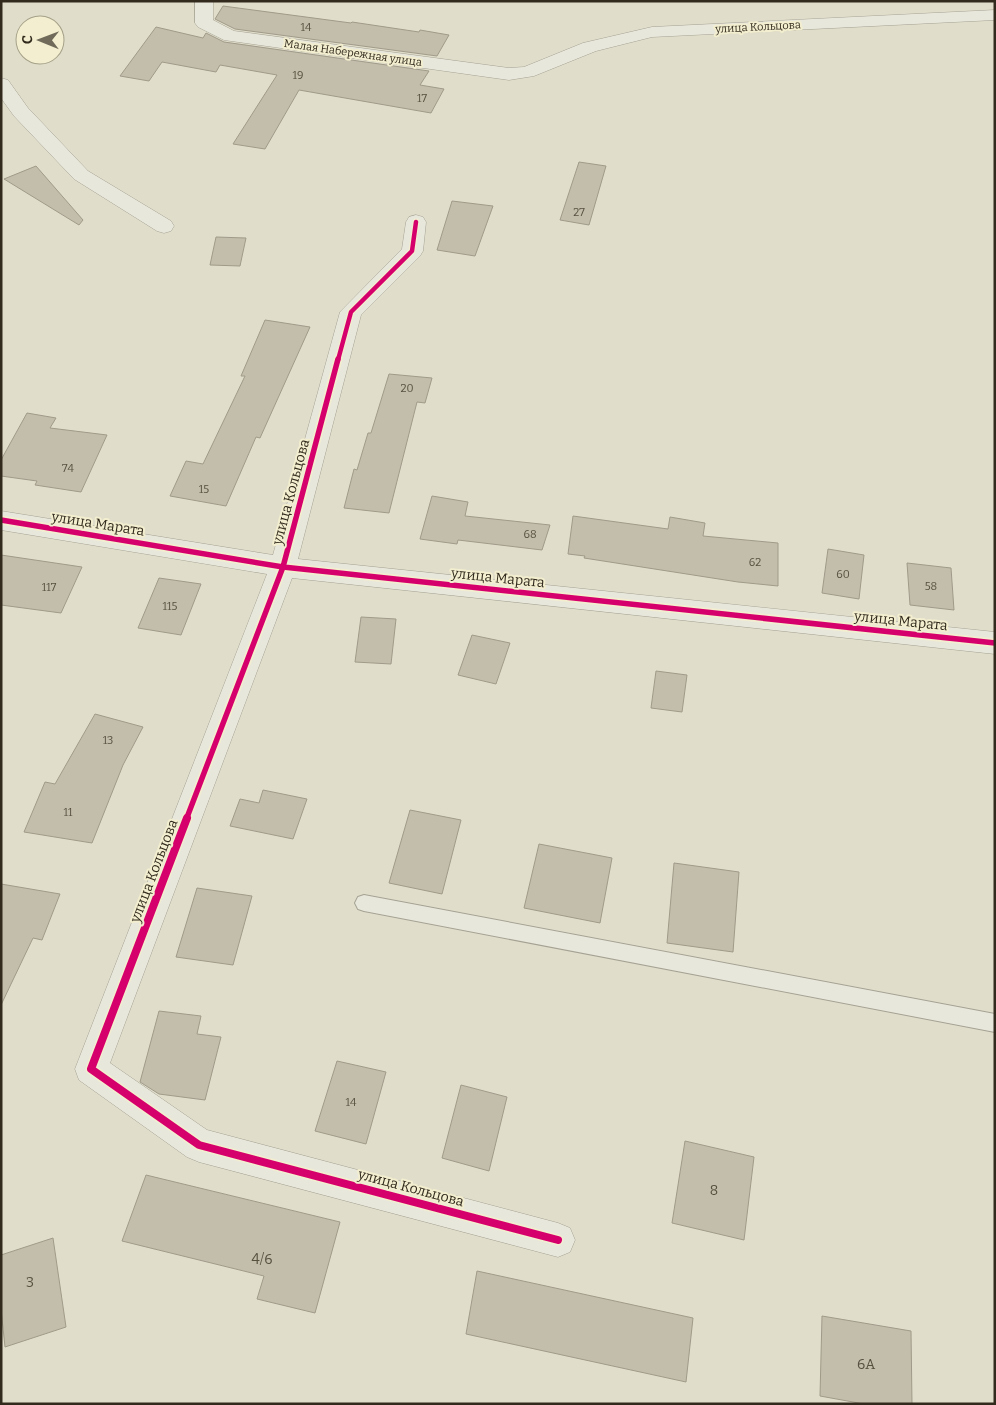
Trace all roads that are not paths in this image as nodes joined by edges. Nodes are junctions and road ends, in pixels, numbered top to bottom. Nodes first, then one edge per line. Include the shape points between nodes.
1 (204, 1) edge
2 (995, 15) edge
3 (527, 72) joint
4 (1, 84) edge
5 (416, 222) dead end
6 (164, 226) dead end
7 (1, 520) edge
8 (284, 567) junction
9 (995, 643) edge
10 (364, 903) dead end
11 (995, 1023) edge
12 (558, 1240) dead end

1 - 3 street, Малая Набережная улица via 204,23 230,36 510,74
2 - 3 street, улица Кольцова via 652,32 590,47
4 - 6 street via 21,112 80,176
5 - 8 street, улица Кольцова via 412,252 351,312
7 - 8 street, улица Марата
8 - 9 street, улица Марата
8 - 12 street, улица Кольцова via 91,1069 199,1145
10 - 11 lane

